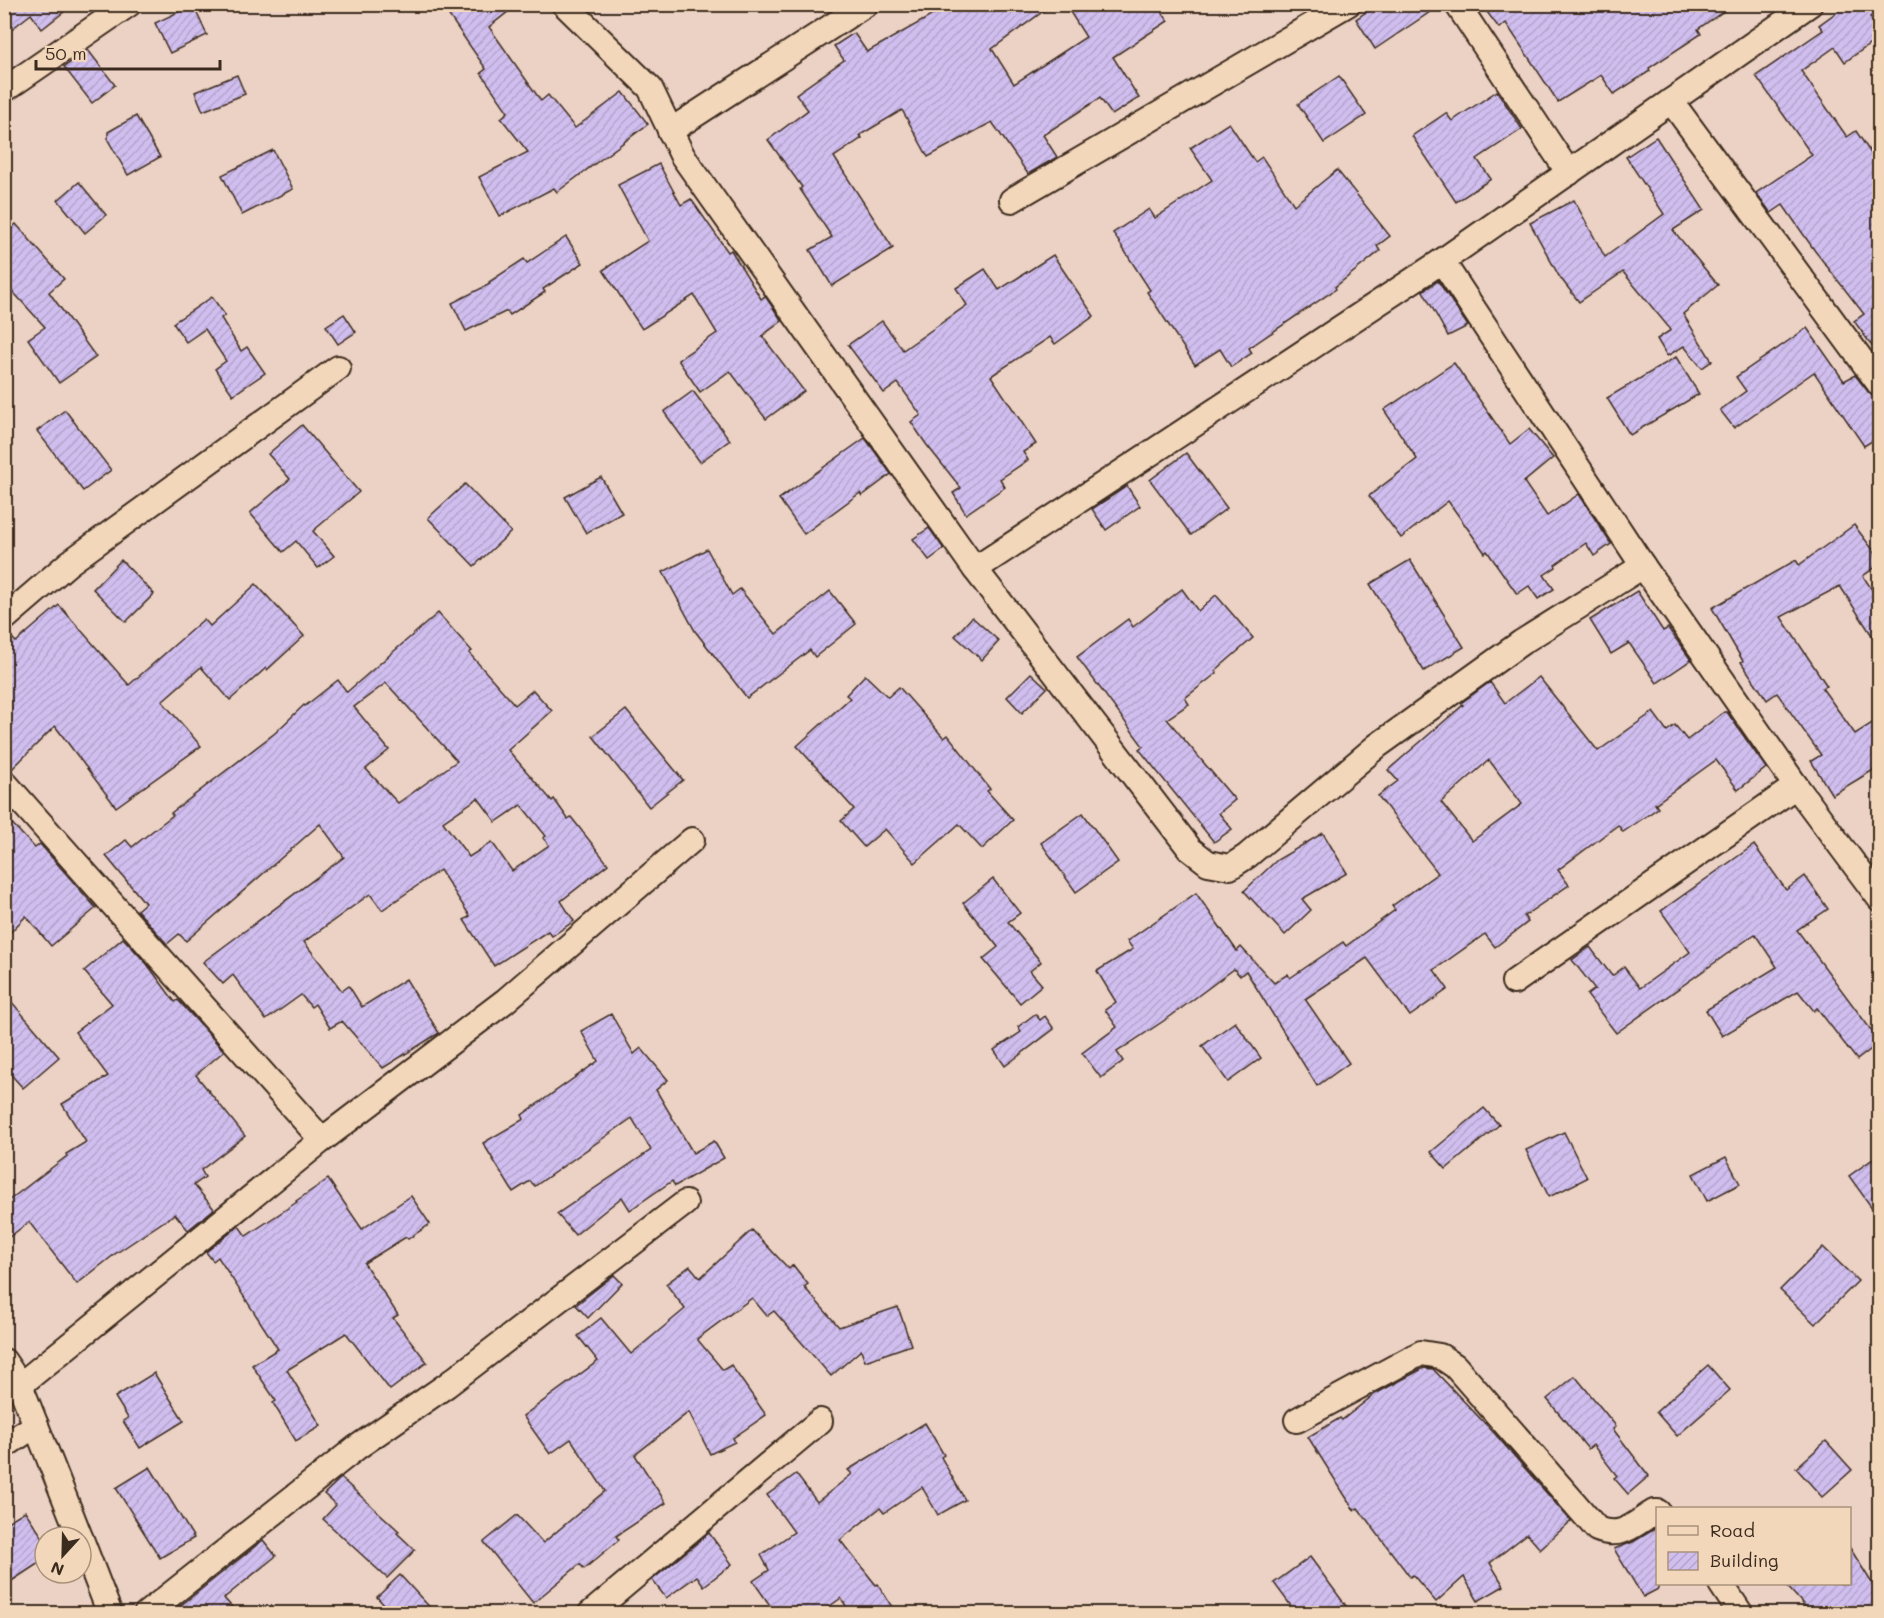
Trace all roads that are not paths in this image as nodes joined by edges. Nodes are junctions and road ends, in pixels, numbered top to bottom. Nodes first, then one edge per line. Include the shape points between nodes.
1 (129, 4) edge
2 (564, 4) edge
3 (866, 4) edge
4 (1348, 4) edge
5 (1457, 4) edge
6 (1810, 4) edge
7 (4, 90) edge
8 (1671, 101) junction
9 (670, 131) junction
10 (1569, 173) junction
11 (1012, 200) dead end
12 (1442, 261) junction
13 (338, 368) dead end
14 (1880, 386) edge
15 (1643, 566) junction
16 (975, 569) junction
17 (4, 620) edge
18 (4, 782) edge
19 (1796, 786) junction
20 (692, 840) dead end
21 (1880, 899) edge
22 (1514, 982) dead end
23 (322, 1140) junction
24 (685, 1203) dead end
25 (4, 1361) edge
26 (20, 1385) junction
27 (1297, 1420) dead end
28 (820, 1421) dead end
29 (36, 1425) junction
30 (4, 1446) edge
31 (1656, 1512) edge
32 (76, 1525) edge
33 (93, 1569) edge
34 (1722, 1585) edge
35 (110, 1614) edge
36 (146, 1614) edge
37 (590, 1614) edge
38 (1742, 1614) edge

1 - 7 street
2 - 9 street via 650,88
3 - 9 street
4 - 11 street
5 - 10 street
6 - 8 street
8 - 10 street
8 - 14 street
9 - 16 street via 689,164
10 - 12 street
12 - 15 street
12 - 16 street
13 - 17 street via 69,563
15 - 16 street via 1522,642 1377,746 1230,867 1208,863 1190,849
15 - 19 street
18 - 23 street
19 - 21 street
19 - 22 street
20 - 23 street via 506,1000
23 - 26 street
24 - 36 street via 447,1386 356,1448
25 - 26 street
26 - 29 street
27 - 31 street via 1421,1353 1440,1356 1455,1366 1597,1529 1609,1534 1623,1531
28 - 37 street
29 - 30 street
29 - 32 street
33 - 35 street
34 - 38 street

